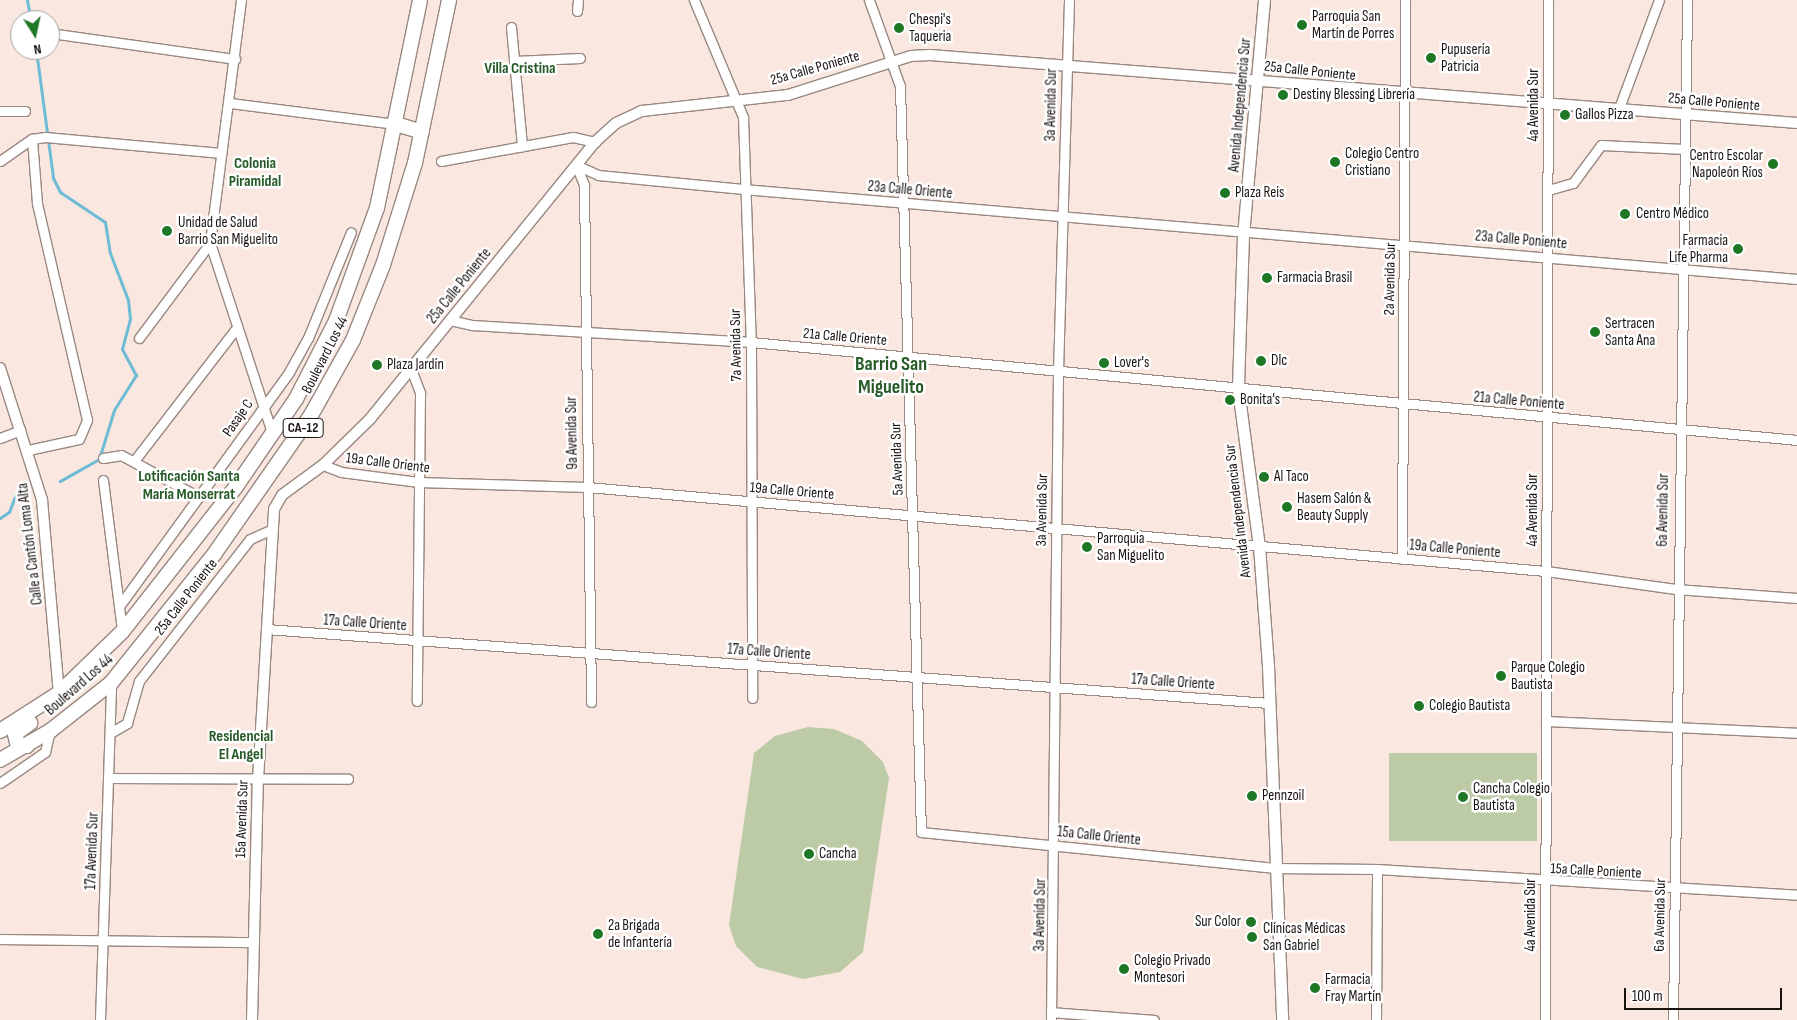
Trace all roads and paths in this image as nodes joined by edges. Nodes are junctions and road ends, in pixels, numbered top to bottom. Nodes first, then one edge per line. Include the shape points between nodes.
1 (241, 0) edge
2 (420, 0) edge
3 (449, 0) edge
4 (578, 0) edge
5 (694, 0) edge
6 (869, 0) edge
7 (1069, 0) edge
8 (1264, 0) edge
9 (1406, 0) edge
10 (1548, 0) edge
11 (1659, 0) edge
12 (1687, 0) edge
13 (577, 11) dead end
14 (511, 27) dead end
15 (60, 34) edge
16 (580, 58) dead end
17 (235, 59) junction
18 (514, 60) junction
19 (894, 62) junction
20 (1065, 64) junction
21 (1257, 81) junction
22 (1405, 95) junction
23 (737, 100) junction
24 (1548, 103) junction
25 (230, 104) junction
26 (1619, 108) junction
27 (0, 110) edge
28 (25, 110) dead end
29 (1687, 115) junction
30 (1797, 123) edge
31 (396, 124) junction
32 (422, 132) junction
33 (32, 139) junction
34 (595, 142) junction
35 (522, 146) junction
36 (1685, 149) junction
37 (221, 153) junction
38 (0, 161) edge
39 (441, 161) dead end
40 (576, 165) junction
41 (743, 189) junction
42 (1548, 190) junction
43 (904, 204) junction
44 (1063, 218) junction
45 (351, 232) dead end
46 (1243, 235) junction
47 (210, 243) junction
48 (1405, 243) junction
49 (1548, 256) junction
50 (1681, 268) junction
51 (1797, 279) edge
52 (450, 320) junction
53 (235, 330) junction
54 (584, 333) junction
55 (139, 338) dead end
56 (751, 342) junction
57 (907, 357) junction
58 (0, 368) edge
59 (411, 369) junction
60 (1058, 371) junction
61 (1238, 389) junction
62 (1402, 404) junction
63 (261, 409) junction
64 (1547, 417) junction
65 (1678, 429) junction
66 (21, 430) junction
67 (272, 433) junction
68 (0, 438) edge
69 (1797, 440) edge
70 (28, 450) junction
71 (286, 450) junction
72 (103, 458) dead end
73 (134, 461) junction
74 (323, 464) junction
75 (103, 480) dead end
76 (418, 482) junction
77 (587, 486) junction
78 (199, 498) junction
79 (751, 501) junction
80 (912, 516) junction
81 (1056, 528) junction
82 (270, 530) junction
83 (1259, 546) junction
84 (1402, 559) junction
85 (1546, 571) junction
86 (1676, 589) junction
87 (1797, 598) edge
88 (120, 604) junction
89 (266, 629) junction
90 (122, 632) junction
91 (417, 640) junction
92 (590, 653) junction
93 (752, 665) junction
94 (915, 677) junction
95 (110, 683) junction
96 (1053, 687) junction
97 (56, 696) junction
98 (752, 698) dead end
99 (416, 701) dead end
100 (591, 702) dead end
101 (1269, 703) junction
102 (1546, 721) junction
103 (1677, 729) junction
104 (50, 731) junction
105 (0, 733) edge
106 (110, 733) junction
107 (1797, 733) edge
108 (27, 746) junction
109 (0, 751) edge
110 (0, 760) edge
111 (108, 778) junction
112 (348, 779) dead end
113 (258, 780) junction
114 (0, 783) edge
115 (922, 832) joint
116 (1055, 846) junction
117 (1275, 868) junction
118 (1377, 869) junction
119 (1545, 882) junction
120 (1674, 889) junction
121 (1797, 895) edge
122 (0, 939) edge
123 (103, 939) junction
124 (254, 942) junction
125 (1051, 1016) edge
126 (100, 1020) edge
127 (252, 1020) edge
128 (1154, 1020) edge
129 (1282, 1020) edge
130 (1376, 1020) edge
131 (1545, 1020) edge
132 (1673, 1020) edge

1 - 17 street
2 - 31 highway, Boulevard Los 44 / CA-12
3 - 32 highway, Boulevard Los 44 / CA-12
4 - 13 street
5 - 23 street, 7a Avenida Sur
6 - 19 street, 5a Avenida Sur
7 - 20 street, 3a Avenida Sur
8 - 21 main road, Avenida Independencia Sur
9 - 22 street, 2a Avenida Sur
10 - 24 street, 4a Avenida Sur
11 - 26 street
12 - 29 street, 6a Avenida Sur
14 - 18 street
15 - 17 street
16 - 18 street
17 - 25 street
18 - 35 street
19 - 20 street, 25a Calle Poniente via 930,55
19 - 23 street, 25a Calle Poniente via 788,94
19 - 43 street, 5a Avenida Sur via 900,86
20 - 21 street, 25a Calle Poniente
20 - 44 street, 3a Avenida Sur
21 - 22 street, 25a Calle Poniente
21 - 46 main road, Avenida Independencia Sur
22 - 24 street, 25a Calle Poniente
22 - 48 street, 2a Avenida Sur
23 - 34 street, 25a Calle Poniente via 642,111 616,123
23 - 41 street, 7a Avenida Sur via 742,117
24 - 26 street, 25a Calle Poniente
24 - 42 street, 4a Avenida Sur
25 - 31 street
25 - 37 street
26 - 29 street, 25a Calle Poniente
27 - 28 street
29 - 30 street, 25a Calle Poniente
29 - 36 street, 6a Avenida Sur
31 - 32 highway
31 - 67 highway, Boulevard Los 44 / CA-12 via 377,208 336,321 296,400
32 - 71 highway, Boulevard Los 44 / CA-12 via 383,265 353,340 310,417
33 - 37 street via 60,137
33 - 38 street
33 - 70 street via 37,203 87,414 79,439
34 - 35 street via 573,137
34 - 40 street, 25a Calle Poniente
35 - 39 street
36 - 42 street via 1601,145 1573,183
36 - 50 street, 6a Avenida Sur
37 - 47 street
40 - 41 street, 23a Calle Oriente via 598,175
40 - 52 street, 25a Calle Poniente
40 - 54 street, 9a Avenida Sur via 584,185
41 - 43 street, 23a Calle Oriente
41 - 56 street, 7a Avenida Sur
42 - 49 street, 4a Avenida Sur
43 - 44 street, 23a Calle Oriente
43 - 57 street, 5a Avenida Sur
44 - 46 street, 23a Calle Oriente
44 - 60 street, 3a Avenida Sur
45 - 63 street, Pasaje C via 308,338
46 - 48 street, 23a Calle Poniente
46 - 61 main road, Avenida Independencia Sur
47 - 53 street
47 - 55 street
48 - 49 street, 23a Calle Poniente
48 - 62 street, 2a Avenida Sur
49 - 50 street, 23a Calle Poniente
49 - 64 street, 4a Avenida Sur
50 - 51 street, 23a Calle Poniente
50 - 65 street, 6a Avenida Sur
52 - 54 street, 21a Calle Oriente via 472,326
52 - 59 street, 25a Calle Poniente
53 - 63 street
53 - 73 street
54 - 56 street, 21a Calle Oriente
54 - 77 street, 9a Avenida Sur
56 - 57 street, 21a Calle Oriente
56 - 79 street, 7a Avenida Sur
57 - 60 street, 21a Calle Oriente
57 - 80 street, 5a Avenida Sur
58 - 66 street, Calle a Cantón Loma Alta
59 - 74 street, 25a Calle Poniente via 363,426
59 - 76 street via 420,393
60 - 61 street, 21a Calle Oriente
60 - 81 street, 3a Avenida Sur
61 - 62 street, 21a Calle Poniente
61 - 83 main road, Avenida Independencia Sur
62 - 64 street, 21a Calle Poniente
62 - 84 street, 2a Avenida Sur
63 - 67 street
63 - 78 street, Pasaje C
64 - 65 street, 21a Calle Poniente
64 - 85 street, 4a Avenida Sur
65 - 69 street, 21a Calle Poniente
65 - 86 street, 6a Avenida Sur
66 - 68 street
66 - 70 street, Calle a Cantón Loma Alta
67 - 71 highway
67 - 90 highway, Boulevard Los 44 / CA-12
70 - 97 street, Calle a Cantón Loma Alta via 47,542
71 - 95 highway, Boulevard Los 44 / CA-12 via 215,553
72 - 73 street via 121,455
73 - 78 street
74 - 76 street, 19a Calle Oriente via 341,472
74 - 82 street, 25a Calle Poniente via 282,495 274,509
75 - 88 street
76 - 77 street, 19a Calle Oriente
76 - 91 street
77 - 79 street, 19a Calle Oriente
77 - 92 street, 9a Avenida Sur
78 - 88 street, Pasaje C
79 - 80 street, 19a Calle Oriente
79 - 93 street, 7a Avenida Sur
80 - 81 street, 19a Calle Oriente
80 - 94 street, 5a Avenida Sur
81 - 83 street, 19a Calle Oriente
81 - 96 street, 3a Avenida Sur
82 - 89 street, 15a Avenida Sur
82 - 106 street, 25a Calle Poniente via 255,535 239,554 140,681 126,723
83 - 84 street, 19a Calle Poniente
83 - 101 main road, Avenida Independencia Sur
84 - 85 street, 19a Calle Poniente
85 - 86 street, 19a Calle Poniente
85 - 102 street, 4a Avenida Sur
86 - 87 street, 19a Calle Poniente
86 - 103 street, 6a Avenida Sur
88 - 90 street
89 - 91 street, 17a Calle Oriente
89 - 113 street, 15a Avenida Sur
90 - 97 highway, Boulevard Los 44 / CA-12
91 - 92 street, 17a Calle Oriente
91 - 99 street
92 - 93 street, 17a Calle Oriente
92 - 100 street, 9a Avenida Sur
93 - 94 street, 17a Calle Oriente
93 - 98 street, 7a Avenida Sur
94 - 96 street, 17a Calle Oriente
94 - 115 street, 5a Avenida Sur
95 - 104 highway, Boulevard Los 44 / CA-12
95 - 106 street, 17a Avenida Sur
96 - 101 street, 17a Calle Oriente
96 - 116 street, 3a Avenida Sur
97 - 105 highway, Boulevard Los 44 / CA-12
97 - 108 highway via 46,711 16,732 17,743
101 - 117 main road, Avenida Independencia Sur
102 - 103 street
102 - 119 street, 4a Avenida Sur
103 - 107 street
103 - 120 street, 6a Avenida Sur
104 - 108 highway, Boulevard Los 44 / CA-12
104 - 114 street via 45,752
105 - 109 highway via 8,740
106 - 111 street, 17a Avenida Sur
108 - 110 highway, Boulevard Los 44 / CA-12
111 - 113 street
111 - 123 street, 17a Avenida Sur
112 - 113 street
113 - 124 street, 15a Avenida Sur
115 - 116 street, 15a Calle Oriente
116 - 117 street, 15a Calle Oriente
116 - 125 street, 3a Avenida Sur
117 - 118 street, 15a Calle Poniente
117 - 129 main road, Avenida Independencia Sur
118 - 119 street, 15a Calle Poniente
118 - 130 street
119 - 120 street, 15a Calle Poniente
119 - 131 street, 4a Avenida Sur
120 - 121 street, 15a Calle Poniente
120 - 132 street, 6a Avenida Sur
122 - 123 street
123 - 124 street
123 - 126 street, 17a Avenida Sur
124 - 127 street, 15a Avenida Sur
125 - 128 street

